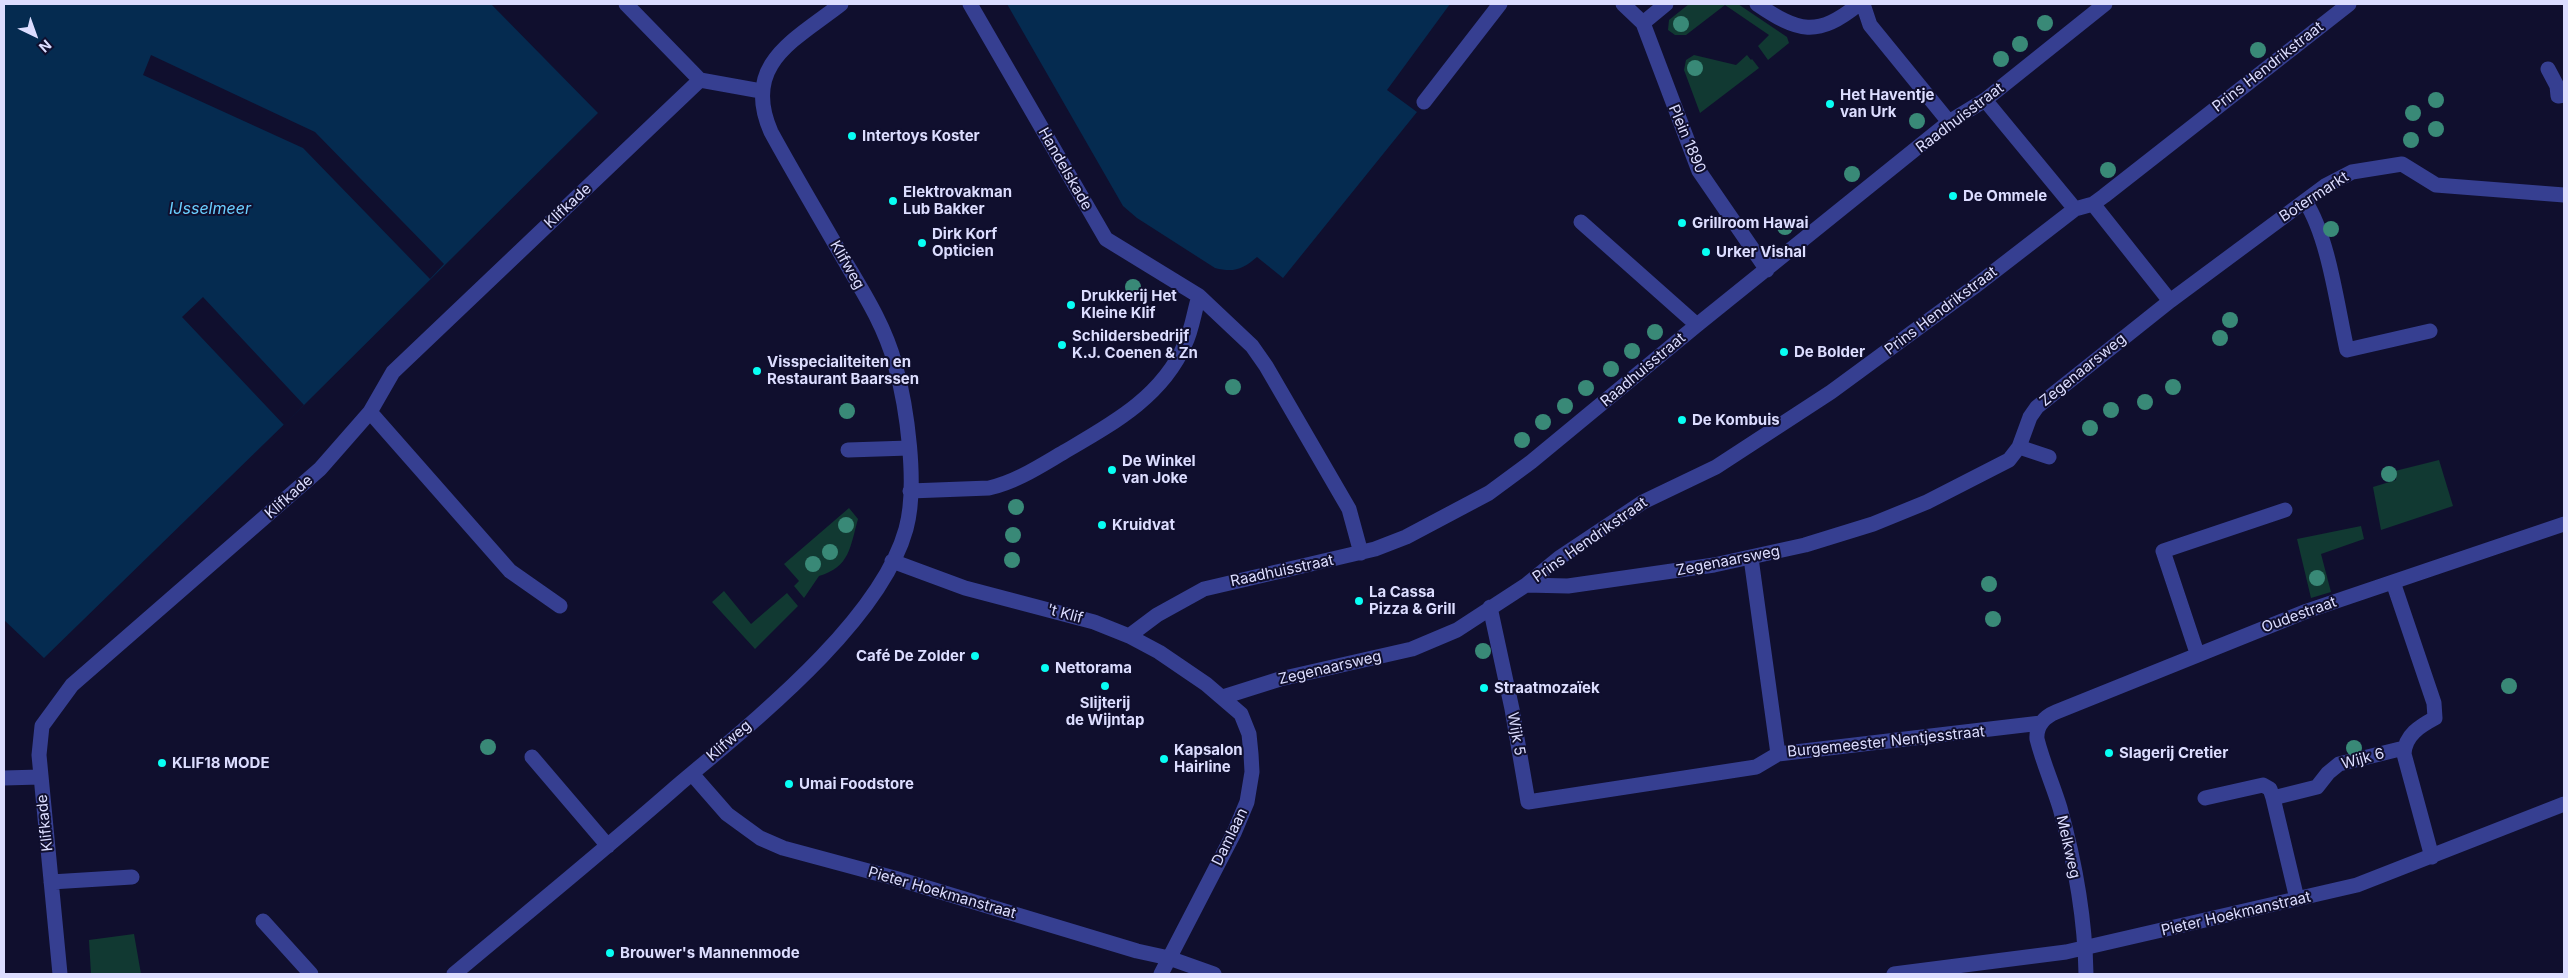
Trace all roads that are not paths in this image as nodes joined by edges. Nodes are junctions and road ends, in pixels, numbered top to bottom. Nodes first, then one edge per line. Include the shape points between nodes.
1 (626, 4) edge
2 (841, 4) edge
3 (970, 4) edge
4 (1500, 4) edge
5 (1623, 4) edge
6 (1666, 4) edge
7 (1757, 4) edge
8 (1861, 4) edge
9 (2105, 4) edge
10 (2349, 4) edge
11 (1643, 23) junction
12 (2548, 69) dead end
13 (700, 80) junction
14 (761, 91) junction
15 (2564, 95) edge
16 (1985, 100) junction
17 (1424, 102) dead end
18 (1950, 122) junction
19 (2564, 195) edge
20 (2305, 201) junction
21 (2093, 204) junction
22 (2075, 209) junction
23 (1581, 222) dead end
24 (1767, 270) junction
25 (1199, 296) junction
26 (2170, 301) junction
27 (1697, 325) junction
28 (2430, 330) dead end
29 (370, 412) junction
30 (2019, 446) junction
31 (909, 448) junction
32 (848, 450) dead end
33 (2049, 457) dead end
34 (910, 491) junction
35 (2285, 510) dead end
36 (2564, 524) edge
37 (1361, 553) junction
38 (1750, 558) junction
39 (892, 561) junction
40 (2393, 582) junction
41 (1526, 585) junction
42 (560, 606) dead end
43 (1490, 607) junction
44 (1129, 636) junction
45 (2198, 654) junction
46 (1223, 697) junction
47 (2040, 724) junction
48 (2404, 748) junction
49 (1778, 754) junction
50 (532, 757) dead end
51 (692, 774) junction
52 (40, 776) junction
53 (4, 778) edge
54 (2205, 798) dead end
55 (2273, 798) junction
56 (1528, 802) joint
57 (2564, 804) edge
58 (608, 846) junction
59 (2432, 857) junction
60 (132, 877) dead end
61 (51, 882) junction
62 (2297, 899) junction
63 (262, 920) dead end
64 (2085, 948) junction
65 (1169, 958) junction
66 (60, 974) edge
67 (311, 974) edge
68 (454, 974) edge
69 (1161, 974) edge
70 (1214, 974) edge
71 (1894, 974) edge
72 (2086, 974) edge

1 - 13 street
2 - 14 street via 780,52 768,70
3 - 25 street, Handelskade via 1106,239
4 - 17 street
5 - 11 street, Plein 1890
6 - 11 street
7 - 8 street via 1798,28 1833,21
8 - 18 street via 1870,25
9 - 16 street, Raadhuisstraat
10 - 21 street, Prins Hendrikstraat
11 - 24 street, Plein 1890 via 1699,171
12 - 15 street via 2557,86 2558,96
13 - 14 street
13 - 29 street, Klifkade via 393,372
14 - 31 street, Klifweg via 761,104 771,132 880,322 895,362 904,400
16 - 18 street, Raadhuisstraat
16 - 22 street
18 - 24 street, Raadhuisstraat
19 - 20 street, Botermarkt via 2436,185 2402,164 2352,172
20 - 26 street, Botermarkt
20 - 28 street via 2312,211 2324,246 2347,350
21 - 22 street, Prins Hendrikstraat
21 - 26 street
22 - 41 street, Prins Hendrikstraat via 1974,288 1831,392 1716,468 1643,502 1559,558
23 - 27 street
24 - 27 street, Raadhuisstraat
25 - 34 street via 1186,342 1177,360 1150,395 1122,418 1021,477 999,486
25 - 37 street, Handelskade via 1252,346 1270,372 1350,509
26 - 30 street, Zegenaarsweg via 2037,407
27 - 37 street, Raadhuisstraat via 1489,493 1406,537
29 - 42 street via 510,571
29 - 52 street, Klifkade via 320,469 72,685 42,726
30 - 33 street
30 - 38 street, Zegenaarsweg via 2004,463 1905,512 1839,536
31 - 32 street
31 - 34 street, Klifweg
34 - 39 street, Klifweg via 906,529
35 - 45 street via 2163,551
36 - 40 street, Oudestraat
37 - 44 street, Raadhuisstraat via 1204,588
38 - 41 street, Zegenaarsweg via 1568,586
38 - 49 street
39 - 44 street, 't Klif via 965,588 1094,622
39 - 51 street, Klifweg via 865,607 835,643
40 - 45 street, Oudestraat via 2307,611
40 - 48 street via 2434,703 2436,718 2418,727
41 - 43 street, Zegenaarsweg
43 - 46 street, Zegenaarsweg via 1457,630 1412,649 1280,679
43 - 56 street, Wijk 5
44 - 46 street, 't Klif via 1159,652
45 - 47 street, Oudestraat via 2056,712
46 - 65 street, Damlaan via 1241,714 1249,734 1250,790 1234,833
47 - 49 street, Burgemeester Nentjesstraat
47 - 64 street, Melkweg via 2037,739 2064,827 2082,912
48 - 55 street, Wijk 6 via 2339,764 2317,787
48 - 59 street
49 - 56 street, Burgemeester Nentjesstraat via 1756,767
50 - 58 street
51 - 58 street, Klifweg
51 - 65 street, Pieter Hoekmanstraat via 727,814 760,838 783,848
52 - 53 street
52 - 61 street, Klifkade
54 - 55 street via 2264,785 2270,789
55 - 62 street
57 - 59 street, Pieter Hoekmanstraat
58 - 68 street, Klifweg
59 - 62 street, Pieter Hoekmanstraat via 2357,885
60 - 61 street
61 - 66 street, Klifkade
62 - 64 street, Pieter Hoekmanstraat
63 - 67 street
64 - 71 street, Pieter Hoekmanstraat
64 - 72 street, Melkweg
65 - 69 street, Damlaan
65 - 70 street, Pieter Hoekmanstraat

